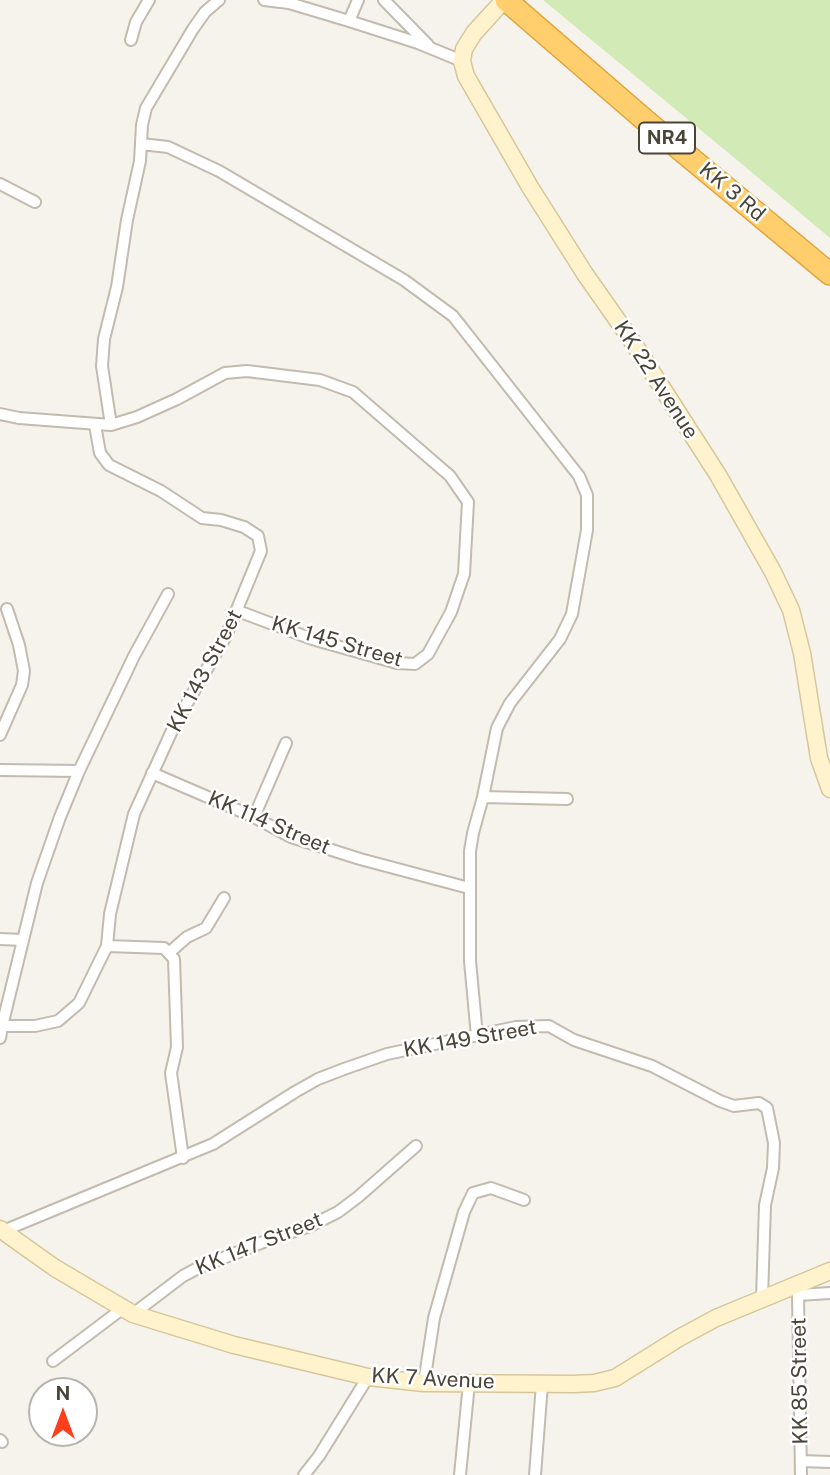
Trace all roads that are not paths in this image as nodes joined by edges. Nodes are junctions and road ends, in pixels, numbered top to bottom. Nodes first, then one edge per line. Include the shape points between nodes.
1 (149, 0) edge
2 (219, 0) edge
3 (264, 0) edge
4 (358, 0) edge
5 (384, 0) edge
6 (505, 0) edge
7 (349, 21) junction
8 (131, 40) dead end
9 (433, 49) junction
10 (462, 61) junction
11 (141, 144) junction
12 (0, 184) edge
13 (35, 202) dead end
14 (830, 274) edge
15 (0, 414) edge
16 (94, 425) junction
17 (111, 425) junction
18 (168, 594) dead end
19 (7, 609) dead end
20 (238, 611) junction
21 (0, 735) edge
22 (286, 743) dead end
23 (0, 770) edge
24 (79, 771) junction
25 (152, 773) junction
26 (830, 789) edge
27 (483, 797) junction
28 (567, 799) dead end
29 (254, 817) junction
30 (469, 888) junction
31 (224, 898) dead end
32 (0, 939) edge
33 (23, 940) junction
34 (107, 946) junction
35 (170, 952) junction
36 (1, 1032) edge
37 (477, 1036) junction
38 (416, 1146) dead end
39 (183, 1158) junction
40 (524, 1200) dead end
41 (1, 1230) edge
42 (830, 1271) edge
43 (797, 1291) junction
44 (830, 1293) edge
45 (762, 1298) junction
46 (128, 1311) junction
47 (53, 1361) dead end
48 (368, 1377) junction
49 (424, 1382) junction
50 (469, 1383) junction
51 (541, 1384) junction
52 (801, 1461) junction
53 (830, 1462) edge
54 (304, 1475) edge
55 (460, 1475) edge
56 (535, 1475) edge
57 (801, 1475) edge

1 - 8 street
2 - 11 street via 193,29 146,108
3 - 7 street
4 - 7 street
5 - 9 street
6 - 10 street via 474,33
6 - 14 highway, KK 3 Rd / NR4
7 - 9 street
9 - 10 street
10 - 26 street, KK 22 Avenue via 530,187 718,475 773,572 791,610 819,758
11 - 17 street via 104,339 102,366
11 - 27 street via 168,147 219,171 404,280 453,316 579,476 587,495 587,530 572,614 560,639 510,703 497,728
12 - 13 street
15 - 16 street
16 - 17 street
16 - 20 street, KK 143 Street via 100,453 108,464 202,519 221,520 258,536 261,551
17 - 20 street, KK 145 Street via 177,399 225,373 247,371 320,380 353,392 450,476 468,502 464,574 451,612 428,653 415,664 312,639
18 - 24 street
19 - 21 street via 24,671
20 - 25 street, KK 143 Street
22 - 29 street
23 - 24 street
24 - 33 street via 37,883
25 - 29 street, KK 114 Street
25 - 34 street, KK 143 Street via 134,814 121,863
27 - 28 street
27 - 30 street via 472,833
29 - 30 street, KK 114 Street via 291,837
30 - 37 street
31 - 35 street via 206,928
32 - 33 street
33 - 36 street
34 - 35 street
34 - 36 street, KK 143 Street via 79,1003 58,1021
35 - 39 street via 177,1047 171,1073
37 - 39 street, KK 149 Street via 387,1054 318,1079
37 - 45 street, KK 149 Street via 516,1027 549,1026 574,1040 652,1066 720,1101 734,1106 764,1104 774,1143 765,1205
38 - 46 street, KK 147 Street via 338,1212 198,1268
39 - 41 street, KK 149 Street
40 - 49 street via 491,1188 473,1193 434,1318
41 - 46 street, KK 7 Avenue
42 - 43 street, KK 7 Avenue
43 - 44 street
43 - 45 street, KK 7 Avenue
43 - 52 street, KK 85 Street
45 - 51 street, KK 7 Avenue via 679,1338 615,1378
46 - 47 street, KK 147 Street
46 - 48 street, KK 7 Avenue via 234,1345
48 - 49 street, KK 7 Avenue
48 - 54 street
49 - 50 street, KK 7 Avenue
50 - 51 street, KK 7 Avenue
50 - 55 street
51 - 56 street
52 - 53 street
52 - 57 street, KK 85 Street

